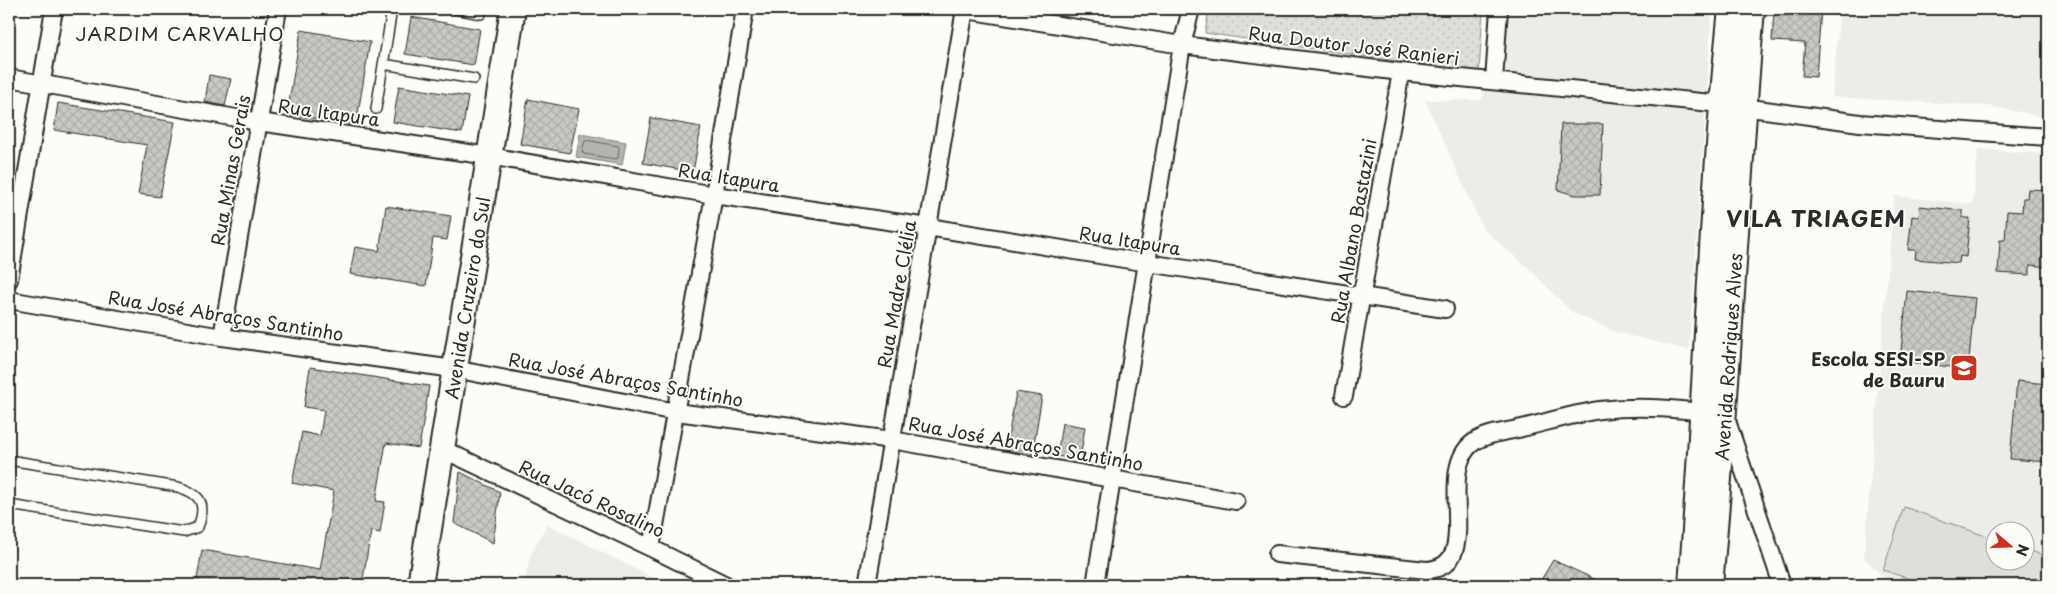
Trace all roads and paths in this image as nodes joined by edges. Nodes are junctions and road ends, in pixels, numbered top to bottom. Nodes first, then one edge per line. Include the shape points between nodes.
1 (54, 9) edge
2 (278, 9) edge
3 (392, 9) edge
4 (456, 9) edge
5 (513, 9) edge
6 (745, 9) edge
7 (964, 9) edge
8 (1191, 9) edge
9 (1499, 9) edge
10 (1731, 9) edge
11 (1752, 9) edge
12 (481, 14) dead end
13 (1182, 45) junction
14 (383, 64) junction
15 (1400, 72) junction
16 (9, 78) edge
17 (474, 79) dead end
18 (1494, 81) junction
19 (42, 83) junction
20 (1721, 104) junction
21 (1744, 106) junction
22 (376, 109) dead end
23 (259, 122) junction
24 (2048, 137) edge
25 (489, 156) junction
26 (714, 195) junction
27 (928, 227) junction
28 (1148, 264) junction
29 (9, 280) edge
30 (1362, 296) junction
31 (9, 300) edge
32 (1445, 309) dead end
33 (1720, 309) junction
34 (222, 337) junction
35 (454, 369) junction
36 (1344, 396) dead end
37 (676, 412) junction
38 (1714, 413) junction
39 (892, 440) junction
40 (440, 448) junction
41 (9, 464) edge
42 (1113, 478) junction
43 (1236, 501) dead end
44 (9, 505) edge
45 (651, 548) junction
46 (1277, 554) dead end
47 (420, 585) edge
48 (726, 585) edge
49 (866, 585) edge
50 (1095, 585) edge
51 (1691, 585) edge
52 (1710, 585) edge
53 (1782, 585) edge

1 - 19 street
2 - 23 street, Rua Minas Gerais
3 - 14 lane
4 - 12 lane
5 - 25 main road, Avenida Cruzeiro do Sul
6 - 26 street
7 - 13 street, Rua Doutor José Ranieri
7 - 27 street, Rua Madre Clélia
8 - 13 street
9 - 18 street
10 - 20 main road, Avenida Rodrigues Alves
11 - 21 main road, Avenida Rodrigues Alves
13 - 15 street, Rua Doutor José Ranieri
13 - 28 street
14 - 17 lane
14 - 22 lane
15 - 18 street, Rua Doutor José Ranieri
15 - 30 street, Rua Albano Bastazini
16 - 19 street, Rua Itapura
18 - 20 street, Rua Doutor José Ranieri
19 - 23 street, Rua Itapura
19 - 29 street
20 - 21 street, Rua Doutor José Ranieri
20 - 33 main road, Avenida Rodrigues Alves
21 - 24 street, Rua Doutor José Ranieri via 1860,123
21 - 33 main road, Avenida Rodrigues Alves
23 - 25 street, Rua Itapura
23 - 34 street, Rua Minas Gerais
25 - 26 street, Rua Itapura
25 - 35 main road, Avenida Cruzeiro do Sul
26 - 27 street, Rua Itapura
26 - 37 street
27 - 28 street, Rua Itapura
27 - 39 street, Rua Madre Clélia
28 - 30 street, Rua Itapura
28 - 42 street
30 - 32 street, Rua Itapura
30 - 36 street, Rua Albano Bastazini
31 - 34 street, Rua José Abraços Santinho
33 - 38 main road, Avenida Rodrigues Alves
34 - 35 street, Rua José Abraços Santinho
35 - 37 street, Rua José Abraços Santinho
35 - 40 main road, Avenida Cruzeiro do Sul
37 - 39 street, Rua José Abraços Santinho
37 - 45 street
38 - 46 street via 1647,407 1599,410 1495,433 1474,442 1464,454 1456,473 1457,527 1453,555 1448,564 1438,570
38 - 51 main road, Avenida Rodrigues Alves
38 - 52 main road, Avenida Rodrigues Alves
38 - 53 street
39 - 42 street, Rua José Abraços Santinho
39 - 49 street, Rua Madre Clélia
40 - 45 street, Rua Jacó Rosalino
40 - 47 main road, Avenida Cruzeiro do Sul
41 - 44 lane via 15,461 192,491 197,495 202,512 198,527 184,532
42 - 43 street, Rua José Abraços Santinho
42 - 50 street
45 - 48 street, Rua Jacó Rosalino

